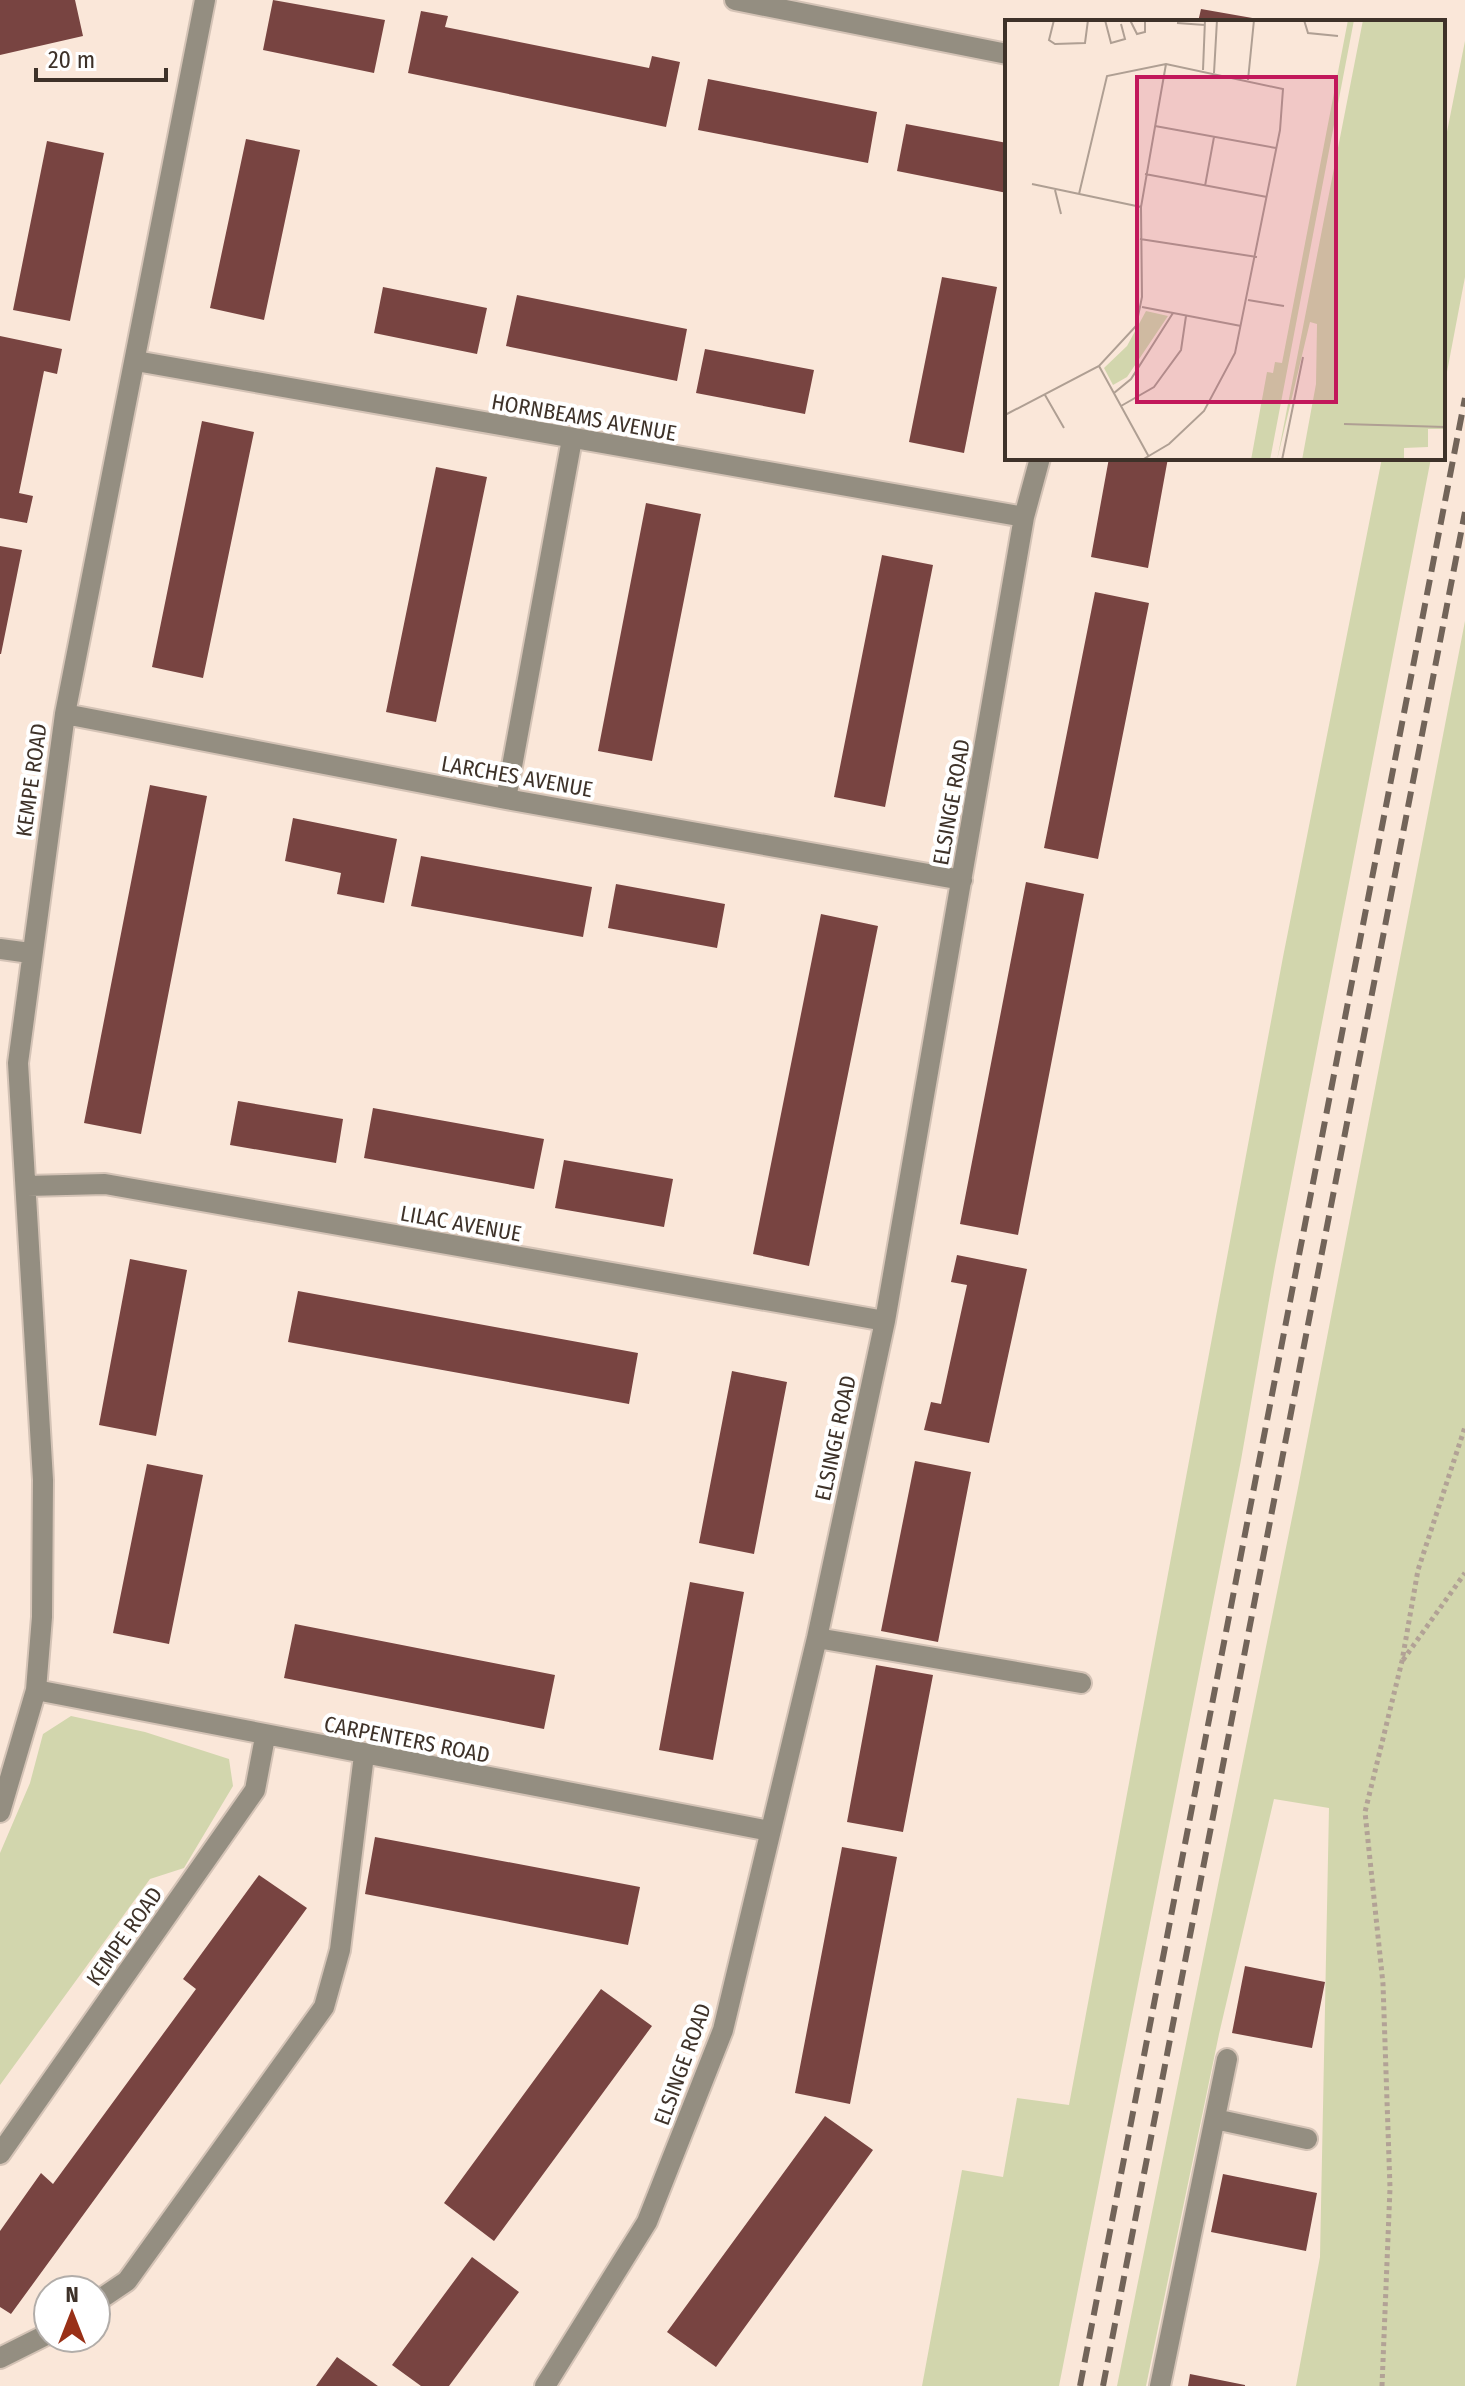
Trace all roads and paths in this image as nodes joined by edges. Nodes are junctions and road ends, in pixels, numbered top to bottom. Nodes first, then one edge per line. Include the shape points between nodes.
1 (205, 0) edge
2 (735, 0) edge
3 (818, 8) edge
4 (1005, 54) edge
5 (136, 361) junction
6 (572, 439) junction
7 (1039, 460) edge
8 (1024, 517) junction
9 (65, 714) junction
10 (506, 799) junction
11 (962, 880) junction
12 (0, 949) edge
13 (30, 953) junction
14 (27, 1186) junction
15 (885, 1321) junction
16 (1465, 1427) edge
17 (1465, 1573) edge
18 (817, 1638) junction
19 (1402, 1661) junction
20 (1081, 1683) dead end
21 (36, 1690) junction
22 (265, 1737) junction
23 (364, 1755) junction
24 (0, 1812) edge
25 (770, 1831) junction
26 (1227, 2059) dead end
27 (1215, 2119) junction
28 (1307, 2139) dead end
29 (0, 2154) edge
30 (112, 2291) edge
31 (32, 2342) edge
32 (0, 2358) edge
33 (545, 2386) edge
34 (1160, 2386) edge
35 (1382, 2386) edge

1 - 5 street, KEMPE ROAD
2 - 3 street
3 - 4 street
5 - 6 street, HORNBEAMS AVENUE
5 - 9 street, KEMPE ROAD
6 - 8 street, HORNBEAMS AVENUE
6 - 10 street
7 - 8 street, ELSINGE ROAD
8 - 11 street, ELSINGE ROAD
9 - 10 street, LARCHES AVENUE
9 - 13 street, KEMPE ROAD
10 - 11 street, LARCHES AVENUE
11 - 15 street, ELSINGE ROAD
12 - 13 street
13 - 14 street, KEMPE ROAD via 18,1063
14 - 15 street, LILAC AVENUE via 105,1184
14 - 21 street, KEMPE ROAD via 43,1480
15 - 18 street, ELSINGE ROAD
16 - 19 path via 1418,1570
17 - 19 path
18 - 20 street
18 - 25 street, ELSINGE ROAD
19 - 35 path via 1365,1812 1383,1984 1390,2188
21 - 22 street, CARPENTERS ROAD
21 - 24 street, KEMPE ROAD
22 - 23 street, CARPENTERS ROAD
22 - 29 street, KEMPE ROAD via 255,1790
23 - 25 street, CARPENTERS ROAD
23 - 30 street via 340,1950 324,2007 127,2281
25 - 33 street, ELSINGE ROAD via 723,2030 652,2208
26 - 27 street
27 - 28 street
27 - 34 street
31 - 32 street

